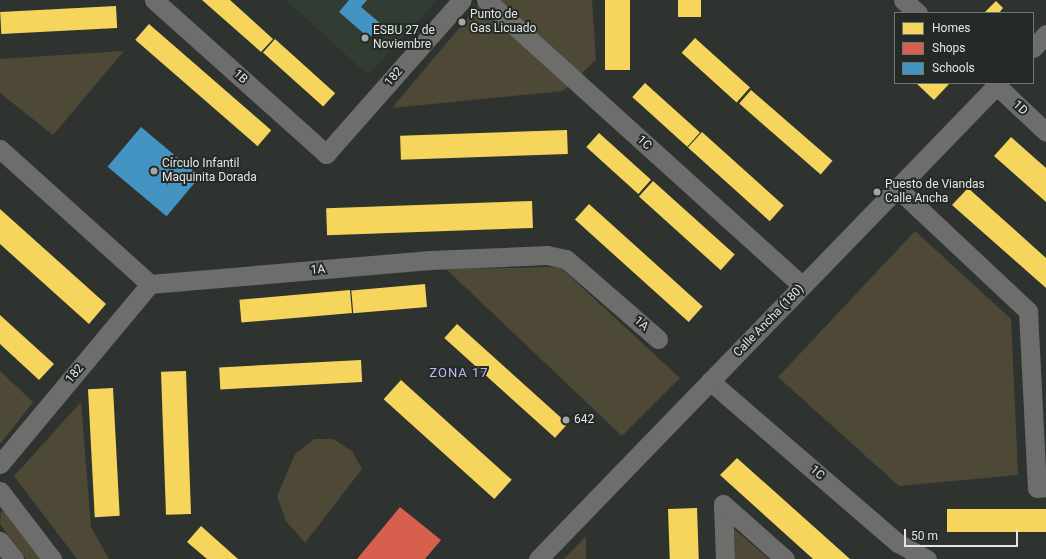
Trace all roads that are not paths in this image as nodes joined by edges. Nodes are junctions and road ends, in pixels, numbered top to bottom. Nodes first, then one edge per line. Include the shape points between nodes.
1 (154, 0) edge
2 (462, 0) edge
3 (486, 0) edge
4 (903, 0) edge
5 (917, 12) edge
6 (1046, 34) edge
7 (1034, 47) edge
8 (996, 84) edge
9 (1046, 132) edge
10 (0, 149) edge
11 (326, 154) joint
12 (897, 188) junction
13 (150, 284) junction
14 (802, 286) junction
15 (658, 339) dead end
16 (710, 381) junction
17 (0, 464) edge
18 (1046, 487) edge
19 (0, 491) edge
20 (0, 541) edge
21 (14, 559) edge
22 (52, 559) edge
23 (538, 559) edge
24 (725, 559) edge
25 (785, 559) edge
26 (928, 559) edge

1 - 11 street, 1B
2 - 11 street, 182
3 - 14 street, 1C
4 - 5 street
6 - 7 street
8 - 9 street, 1D
8 - 12 street, Calle Ancha (180)
10 - 13 street
12 - 14 street, Calle Ancha (180)
12 - 18 street via 1028,311 1037,488
13 - 15 street, 1A via 430,260 547,255 566,259
13 - 17 street, 182
14 - 16 street, Calle Ancha (180)
16 - 23 street, Calle Ancha (180)
16 - 26 street, 1C via 898,543
19 - 22 street
20 - 21 street
24 - 25 street via 723,504

